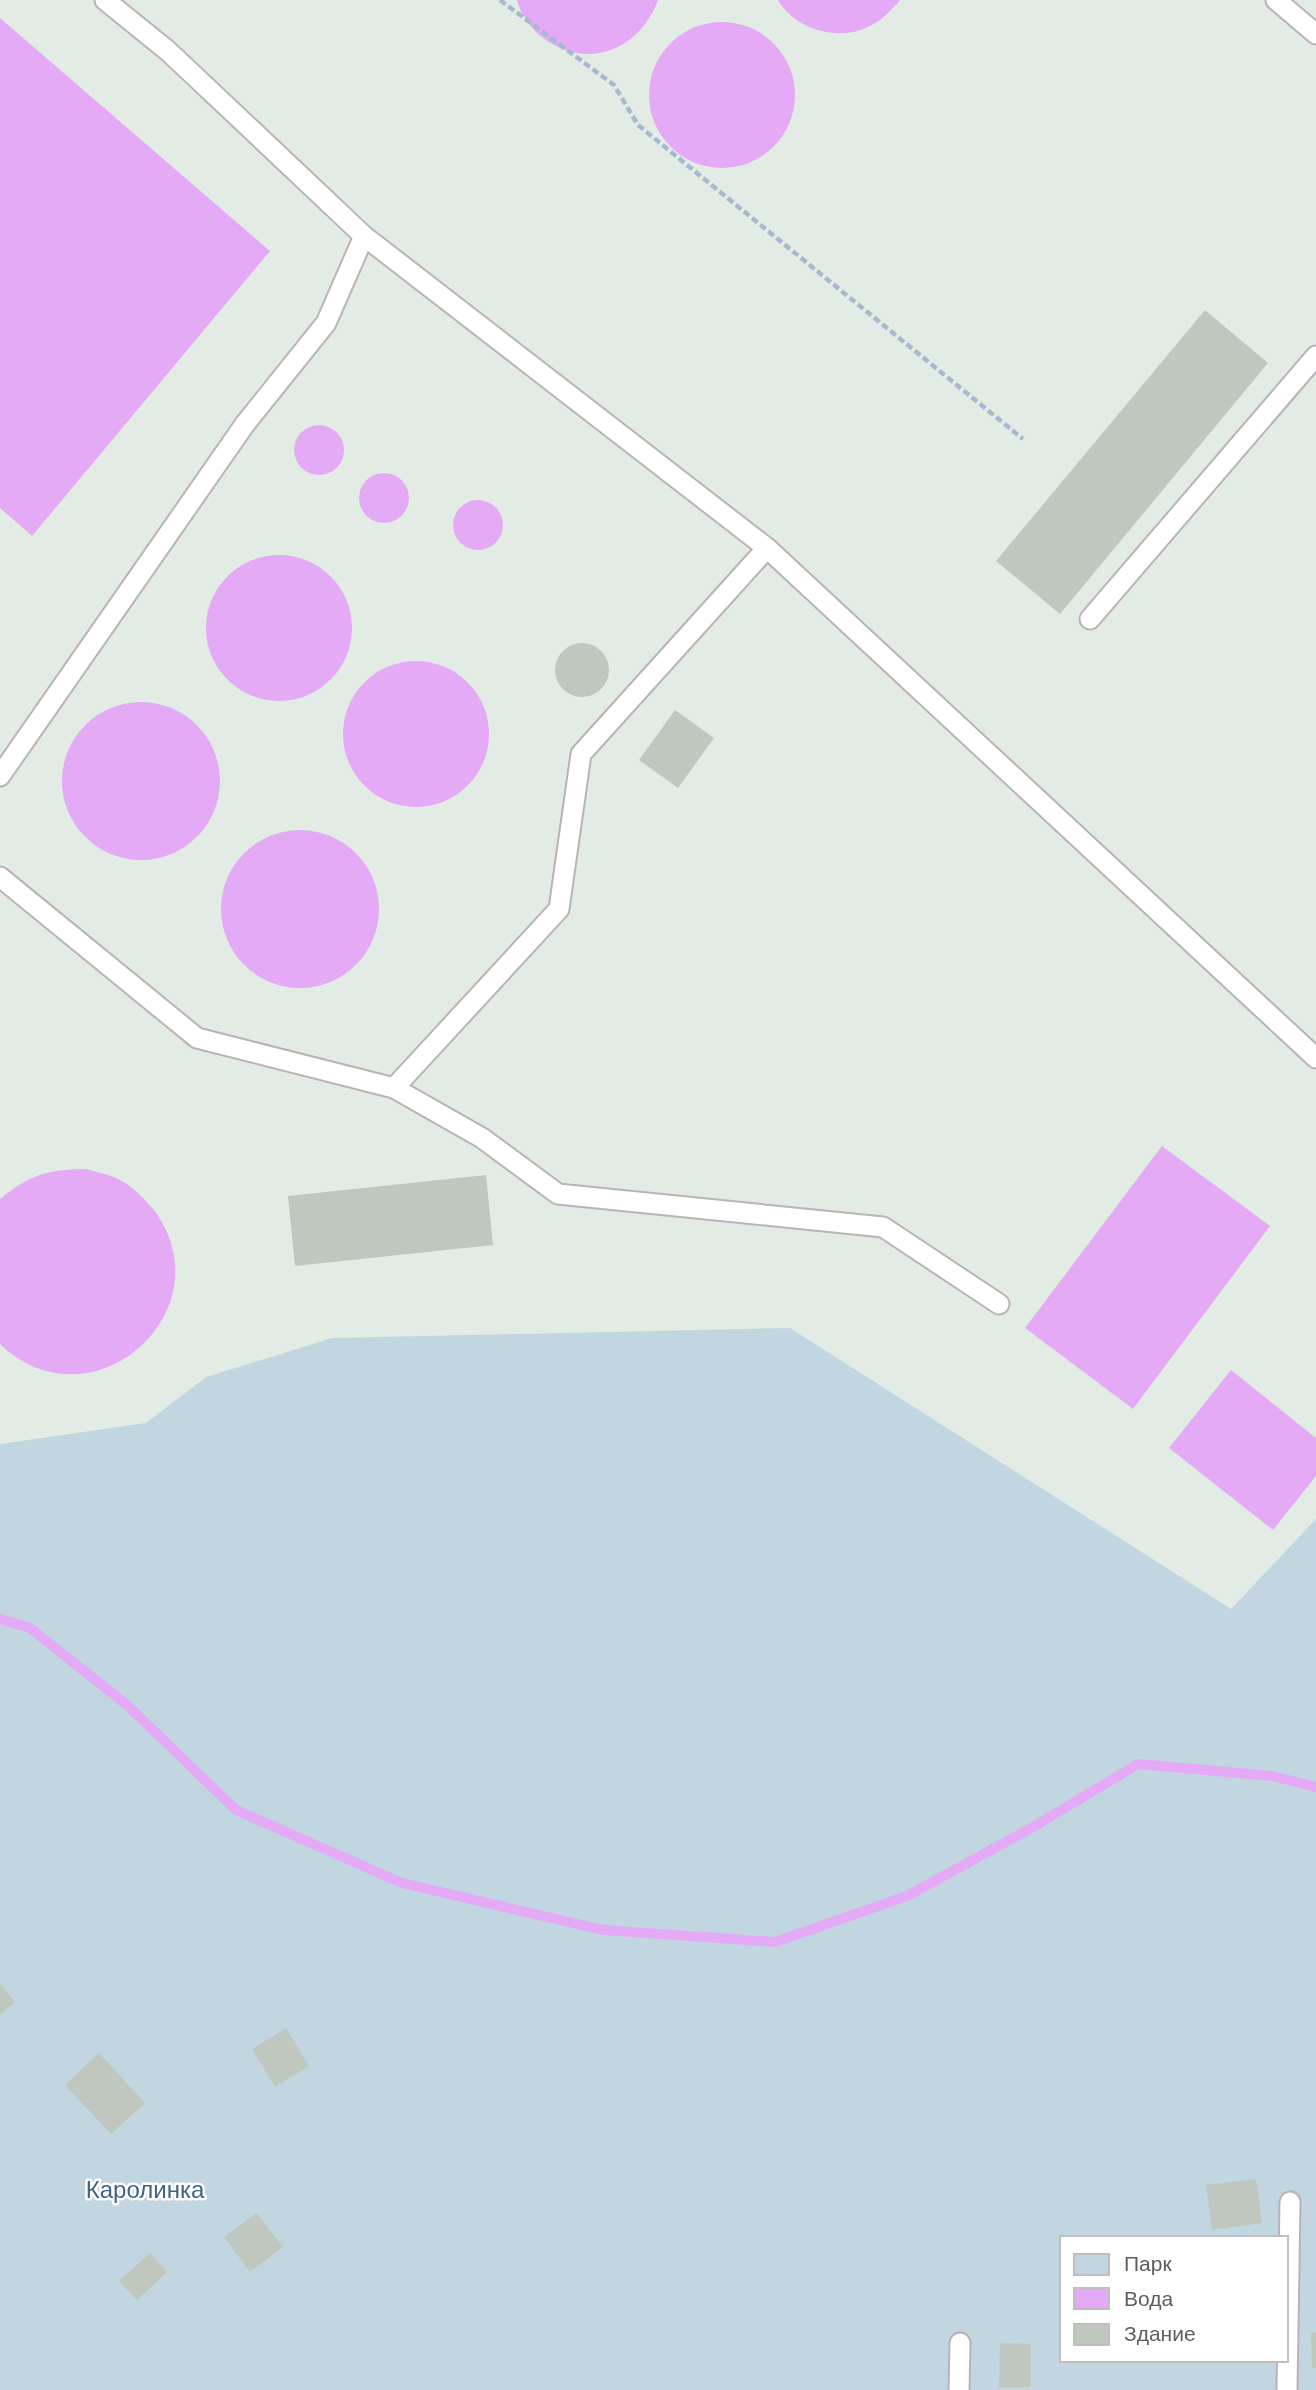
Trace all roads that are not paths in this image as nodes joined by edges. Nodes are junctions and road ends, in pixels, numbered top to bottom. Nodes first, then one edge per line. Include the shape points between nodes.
1 (105, 0) edge
2 (1276, 0) edge
3 (1316, 34) edge
4 (363, 236) junction
5 (1316, 356) edge
6 (767, 548) junction
7 (1090, 619) dead end
8 (0, 776) edge
9 (0, 877) edge
10 (1316, 1058) edge
11 (394, 1088) junction
12 (999, 1304) dead end
13 (1290, 2202) dead end
14 (1288, 2327) edge
15 (960, 2343) dead end
16 (1287, 2362) edge
17 (959, 2390) edge
18 (1287, 2390) edge

1 - 4 lane via 168,51
2 - 3 lane
4 - 6 lane
4 - 8 lane via 326,323 245,425
5 - 7 lane
6 - 10 lane
6 - 11 lane via 581,754 559,909
9 - 11 lane via 197,1038
11 - 12 lane via 482,1139 558,1194 883,1227
13 - 14 lane
15 - 17 lane
16 - 18 lane

